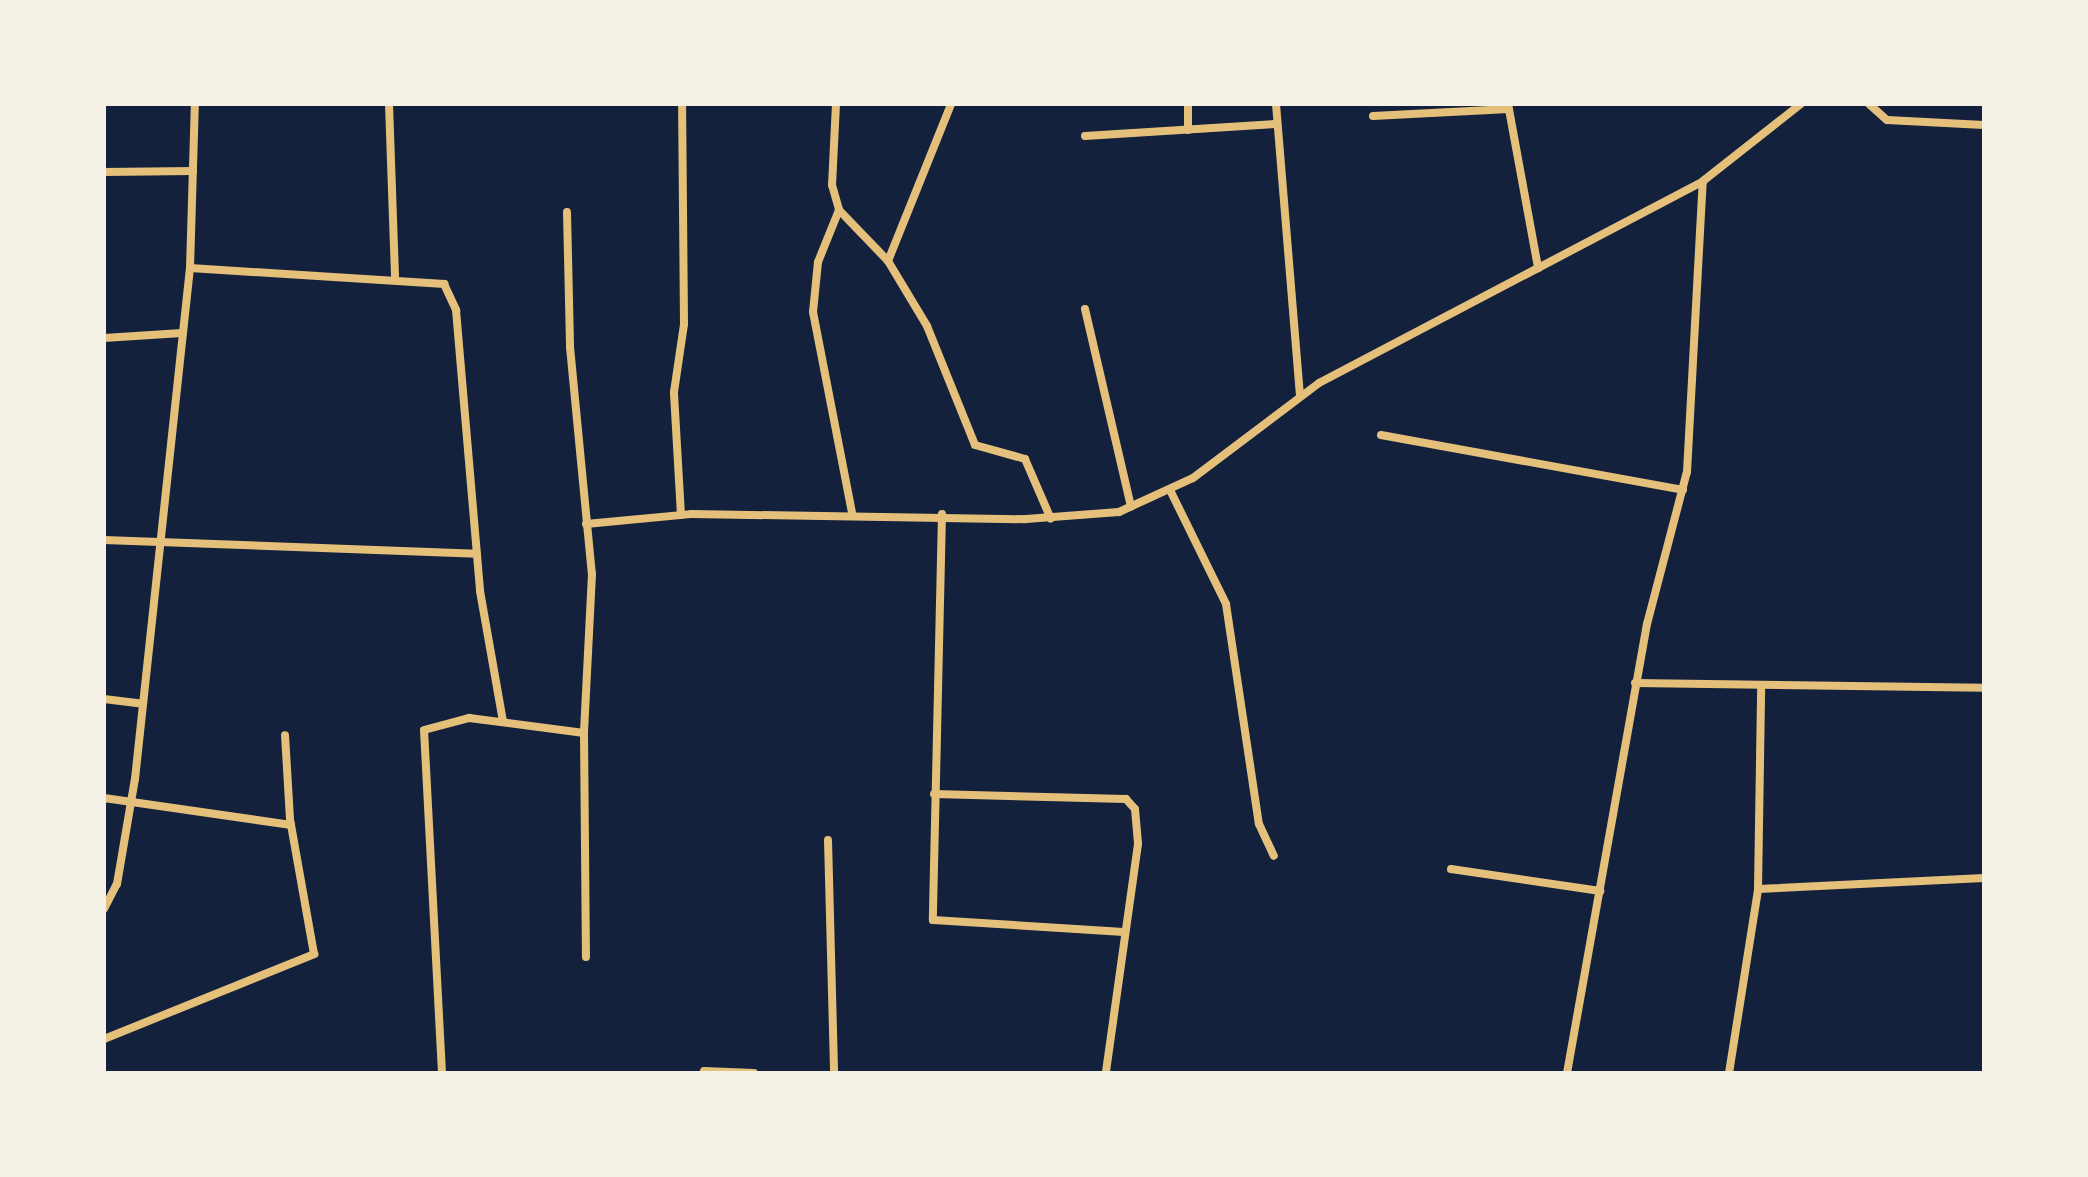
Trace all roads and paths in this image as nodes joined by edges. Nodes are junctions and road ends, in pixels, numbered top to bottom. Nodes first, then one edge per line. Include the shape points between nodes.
1 (195, 104) edge
2 (389, 104) edge
3 (682, 104) edge
4 (836, 104) edge
5 (951, 104) edge
6 (1188, 104) edge
7 (1276, 104) edge
8 (1801, 104) edge
9 (1869, 104) edge
10 (1509, 107) edge
11 (1373, 116) dead end
12 (1277, 124) junction
13 (1984, 125) edge
14 (1188, 130) junction
15 (1085, 136) dead end
16 (193, 171) junction
17 (104, 172) edge
18 (1703, 181) junction
19 (839, 210) junction
20 (567, 212) dead end
21 (888, 261) junction
22 (190, 268) junction
23 (1538, 268) junction
24 (395, 280) junction
25 (1085, 309) dead end
26 (182, 333) junction
27 (104, 338) edge
28 (1300, 394) junction
29 (1381, 435) dead end
30 (1170, 490) junction
31 (1683, 490) junction
32 (1131, 507) junction
33 (852, 512) junction
34 (942, 514) junction
35 (681, 515) junction
36 (1051, 519) junction
37 (586, 524) junction
38 (104, 540) edge
39 (160, 547) junction
40 (477, 554) junction
41 (1635, 683) junction
42 (1984, 688) edge
43 (1761, 690) junction
44 (104, 699) edge
45 (143, 704) junction
46 (503, 722) junction
47 (584, 733) junction
48 (285, 735) dead end
49 (934, 794) junction
50 (104, 798) edge
51 (132, 803) junction
52 (291, 825) junction
53 (828, 840) dead end
54 (1274, 856) dead end
55 (1451, 869) dead end
56 (1984, 878) edge
57 (1758, 889) junction
58 (1600, 891) junction
59 (104, 909) edge
60 (1124, 932) junction
61 (586, 957) dead end
62 (104, 1039) edge
63 (704, 1071) dead end
64 (442, 1073) edge
65 (754, 1073) edge
66 (834, 1073) edge
67 (1106, 1073) edge
68 (1567, 1073) edge
69 (1729, 1073) edge

1 - 16 street
2 - 24 street
3 - 35 street via 684,324 674,392
4 - 19 street via 832,185
5 - 21 street
6 - 14 street
7 - 12 street
8 - 18 street
9 - 13 street via 1887,120
10 - 11 street
10 - 23 street
12 - 14 street
12 - 28 street
14 - 15 street
16 - 17 street
16 - 22 street
18 - 23 street
18 - 31 street
19 - 21 street
19 - 33 street via 818,262 813,312
20 - 37 street via 570,347
21 - 36 street via 927,326 975,445 1025,459
22 - 24 street
22 - 26 street
23 - 28 street
24 - 40 street via 444,284 456,310
25 - 32 street
26 - 27 street
26 - 39 street
28 - 30 street
29 - 31 street
30 - 32 street
30 - 54 street via 1226,604 1259,824
31 - 41 street
32 - 36 street
33 - 34 street
33 - 35 street
34 - 36 street
34 - 49 street
35 - 37 street
37 - 47 street via 592,666
38 - 39 street
39 - 40 street
39 - 45 street
40 - 46 street
41 - 43 street
41 - 58 street
42 - 43 street
43 - 57 street
44 - 45 street
45 - 51 street
46 - 47 street
46 - 64 street via 469,718 424,730
47 - 61 street
48 - 52 street
49 - 60 street via 933,920
49 - 60 street via 1126,799 1135,809 1138,844
50 - 51 street
51 - 52 street
51 - 59 street via 117,884
52 - 62 street via 314,954
53 - 66 street
55 - 58 street
56 - 57 street
57 - 69 street
58 - 68 street
60 - 67 street
63 - 65 street

